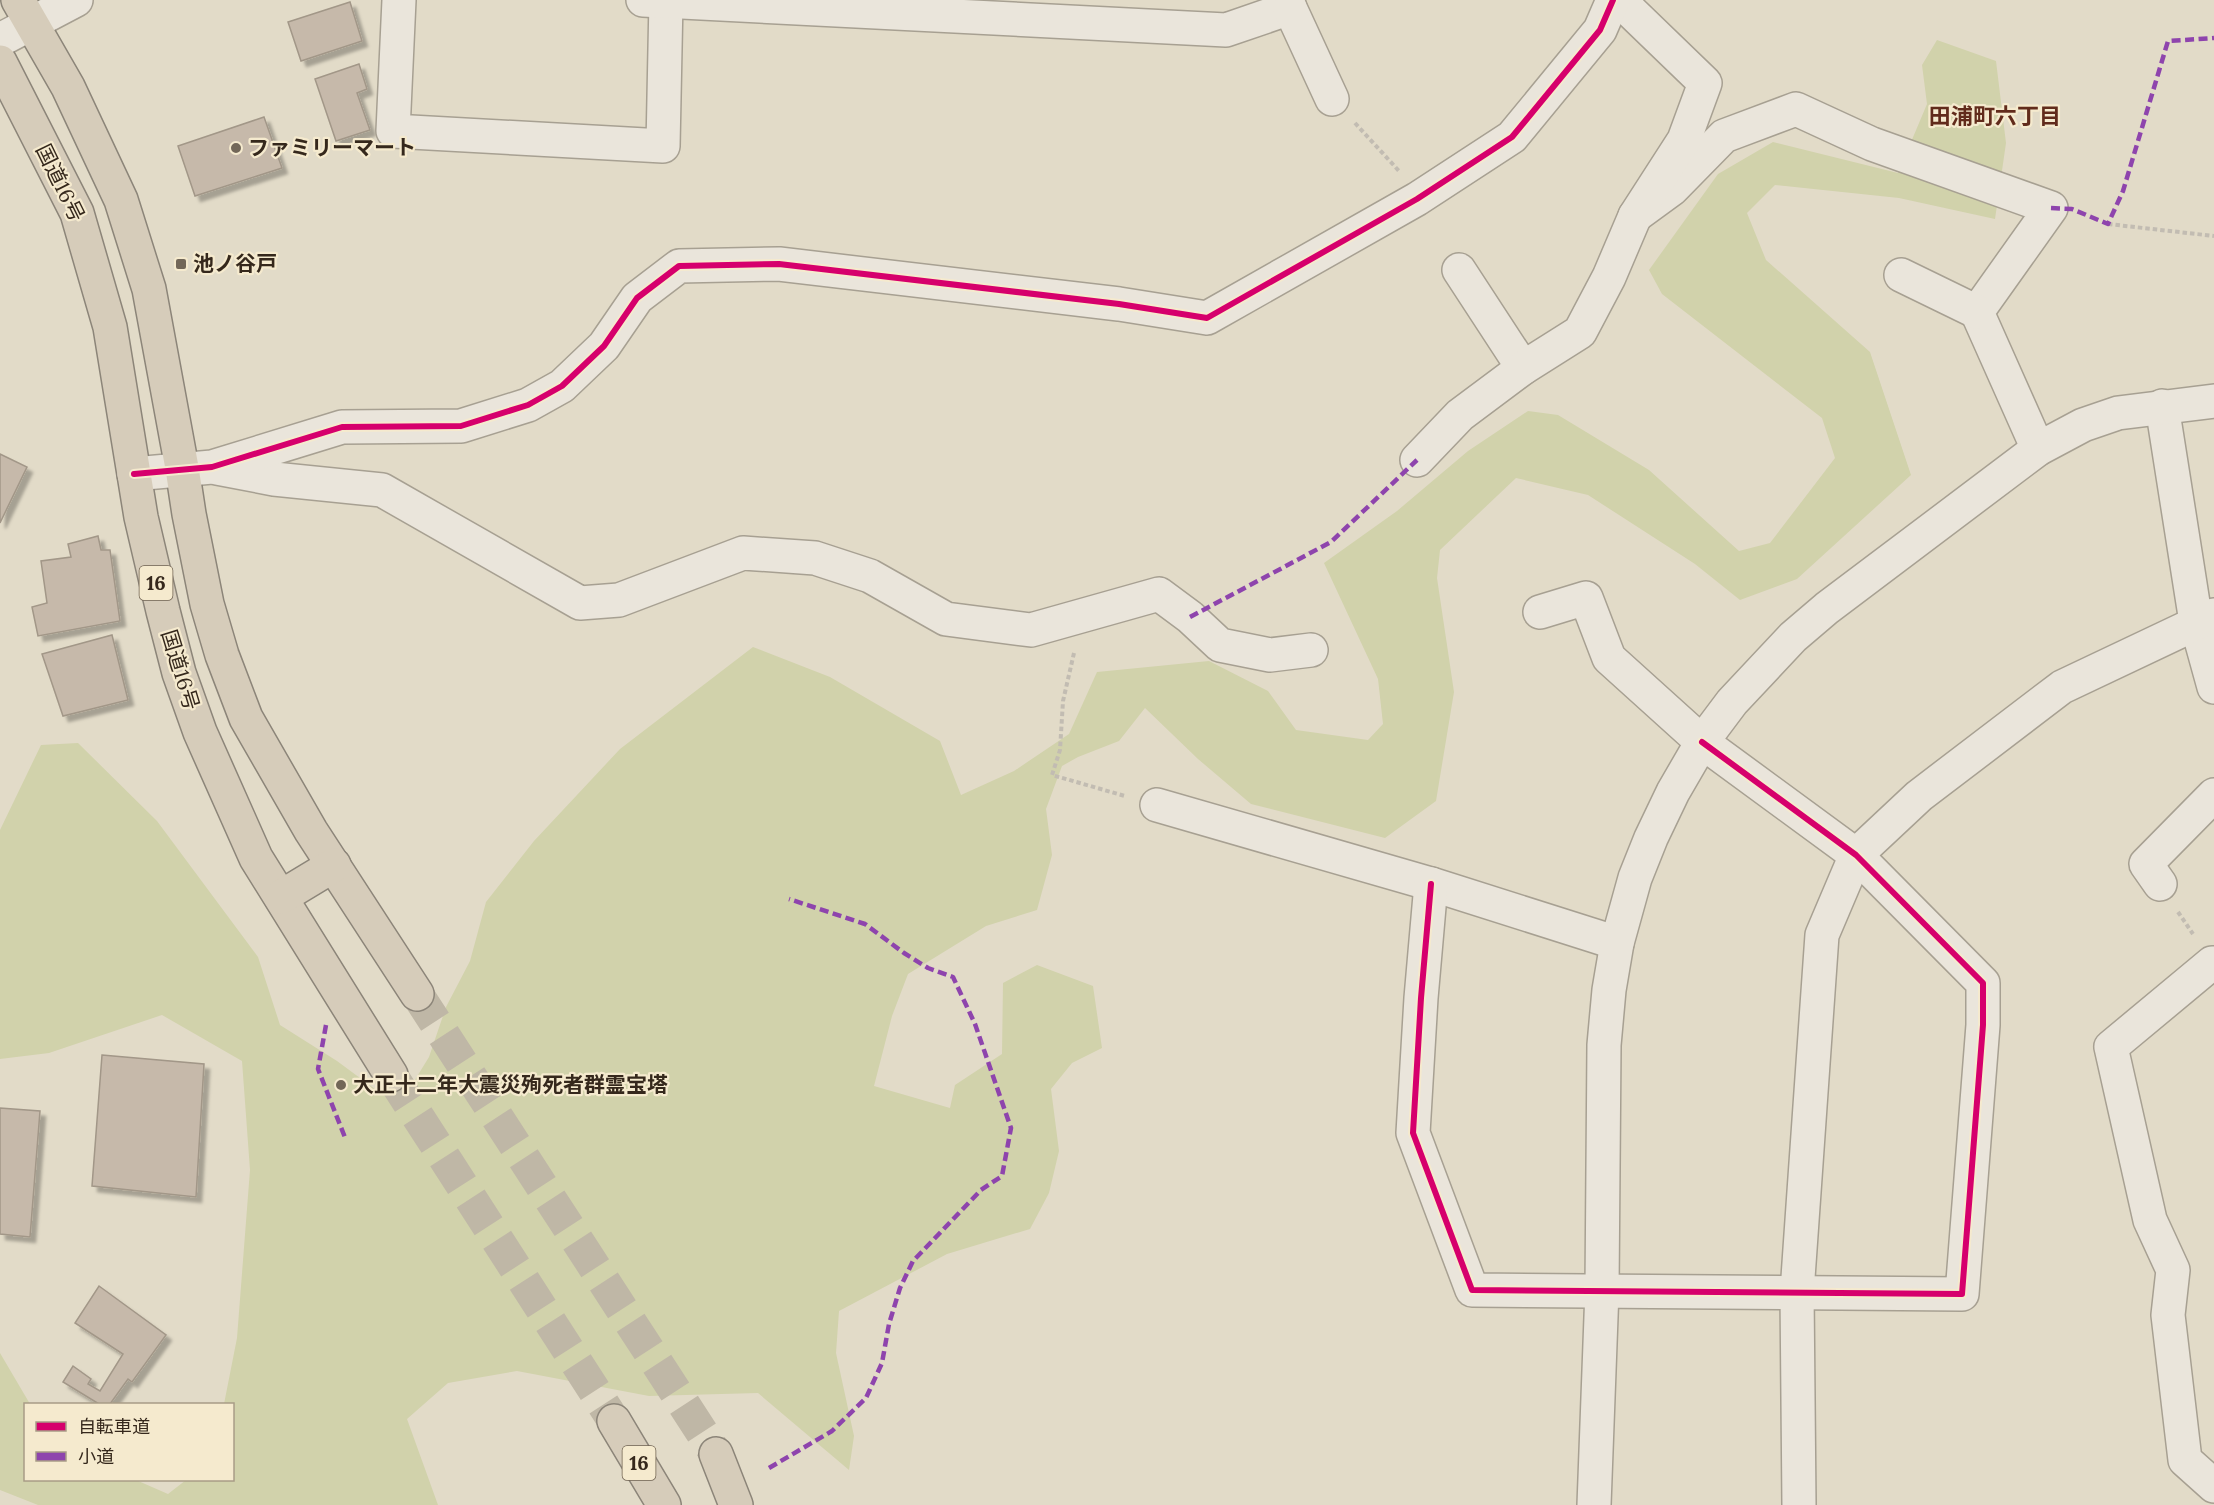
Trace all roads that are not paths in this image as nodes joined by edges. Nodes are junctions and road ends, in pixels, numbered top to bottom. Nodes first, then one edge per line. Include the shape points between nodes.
1 (76, 0) edge
2 (399, 0) edge
3 (659, 0) edge
4 (1612, 0) edge
5 (1620, 0) edge
6 (1288, 4) edge
7 (25, 12) edge
8 (0, 40) edge
9 (0, 62) edge
10 (1332, 99) road end
11 (1635, 216) junction
12 (1459, 270) dead end
13 (1901, 274) dead end
14 (1977, 312) junction
15 (1523, 368) junction
16 (2214, 401) edge
17 (2162, 406) junction
18 (2038, 449) junction
19 (1418, 460) dead end
20 (197, 468) junction
21 (134, 474) junction
22 (1540, 612) dead end
23 (2205, 619) edge
24 (1311, 650) dead end
25 (2214, 687) edge
26 (1702, 742) junction
27 (2214, 795) edge
28 (1157, 805) road end
29 (1856, 855) junction
30 (334, 865) junction
31 (1431, 884) junction
32 (2160, 884) road end
33 (281, 897) junction
34 (1617, 943) junction
35 (2212, 963) road end
36 (417, 994) tunnel mouth
37 (391, 1075) tunnel mouth
38 (1602, 1290) junction
39 (1797, 1292) junction
40 (614, 1421) tunnel mouth
41 (716, 1454) tunnel mouth
42 (2214, 1486) edge
43 (664, 1505) edge
44 (736, 1505) edge
45 (1593, 1505) edge
46 (1799, 1505) edge

1 - 7 street
2 - 3 street via 393,131 663,146
3 - 6 street via 1226,30
4 - 20 street via 1600,30 1512,137 1417,199 1207,318 779,264 679,266 637,298 604,346 562,386 528,405 461,426 342,427
5 - 11 street via 1705,83 1684,140
6 - 10 street
7 - 8 street
7 - 20 highway, 16 via 68,87 122,200
9 - 21 highway, 国道16号 / 16 via 77,213 110,327
11 - 14 street via 1671,189 1724,136 1796,110 1872,144 2051,208
11 - 15 street via 1580,332
12 - 15 street
13 - 14 street
14 - 18 street
15 - 19 street via 1460,416
16 - 17 street
17 - 18 street via 2109,416
17 - 23 street
18 - 26 street via 1792,637 1732,702
20 - 21 street
20 - 24 street via 381,490 579,603 619,600 743,553 815,558 870,576 946,619 1031,630 1159,594 1220,645 1270,656
20 - 30 highway, 16 via 189,514 222,655 246,718
21 - 33 highway, 国道16号 / 16 via 179,673 200,732 256,858
22 - 26 street via 1586,598 1610,658
23 - 25 street
23 - 29 street via 2062,687 1919,796
26 - 29 street
26 - 34 street via 1651,838
27 - 32 street via 2146,864
28 - 31 street
29 - 39 street via 1822,935
29 - 39 street via 1983,983 1962,1293
30 - 33 highway
30 - 36 highway, 16
31 - 34 street
31 - 38 street via 1413,1133 1472,1290
33 - 37 highway, 国道16号 / 16
34 - 38 street via 1604,1045
35 - 42 street via 2111,1047 2150,1220 2173,1270 2168,1315 2185,1460
38 - 39 street
38 - 45 street
39 - 46 street
40 - 43 highway, 16
41 - 44 highway

